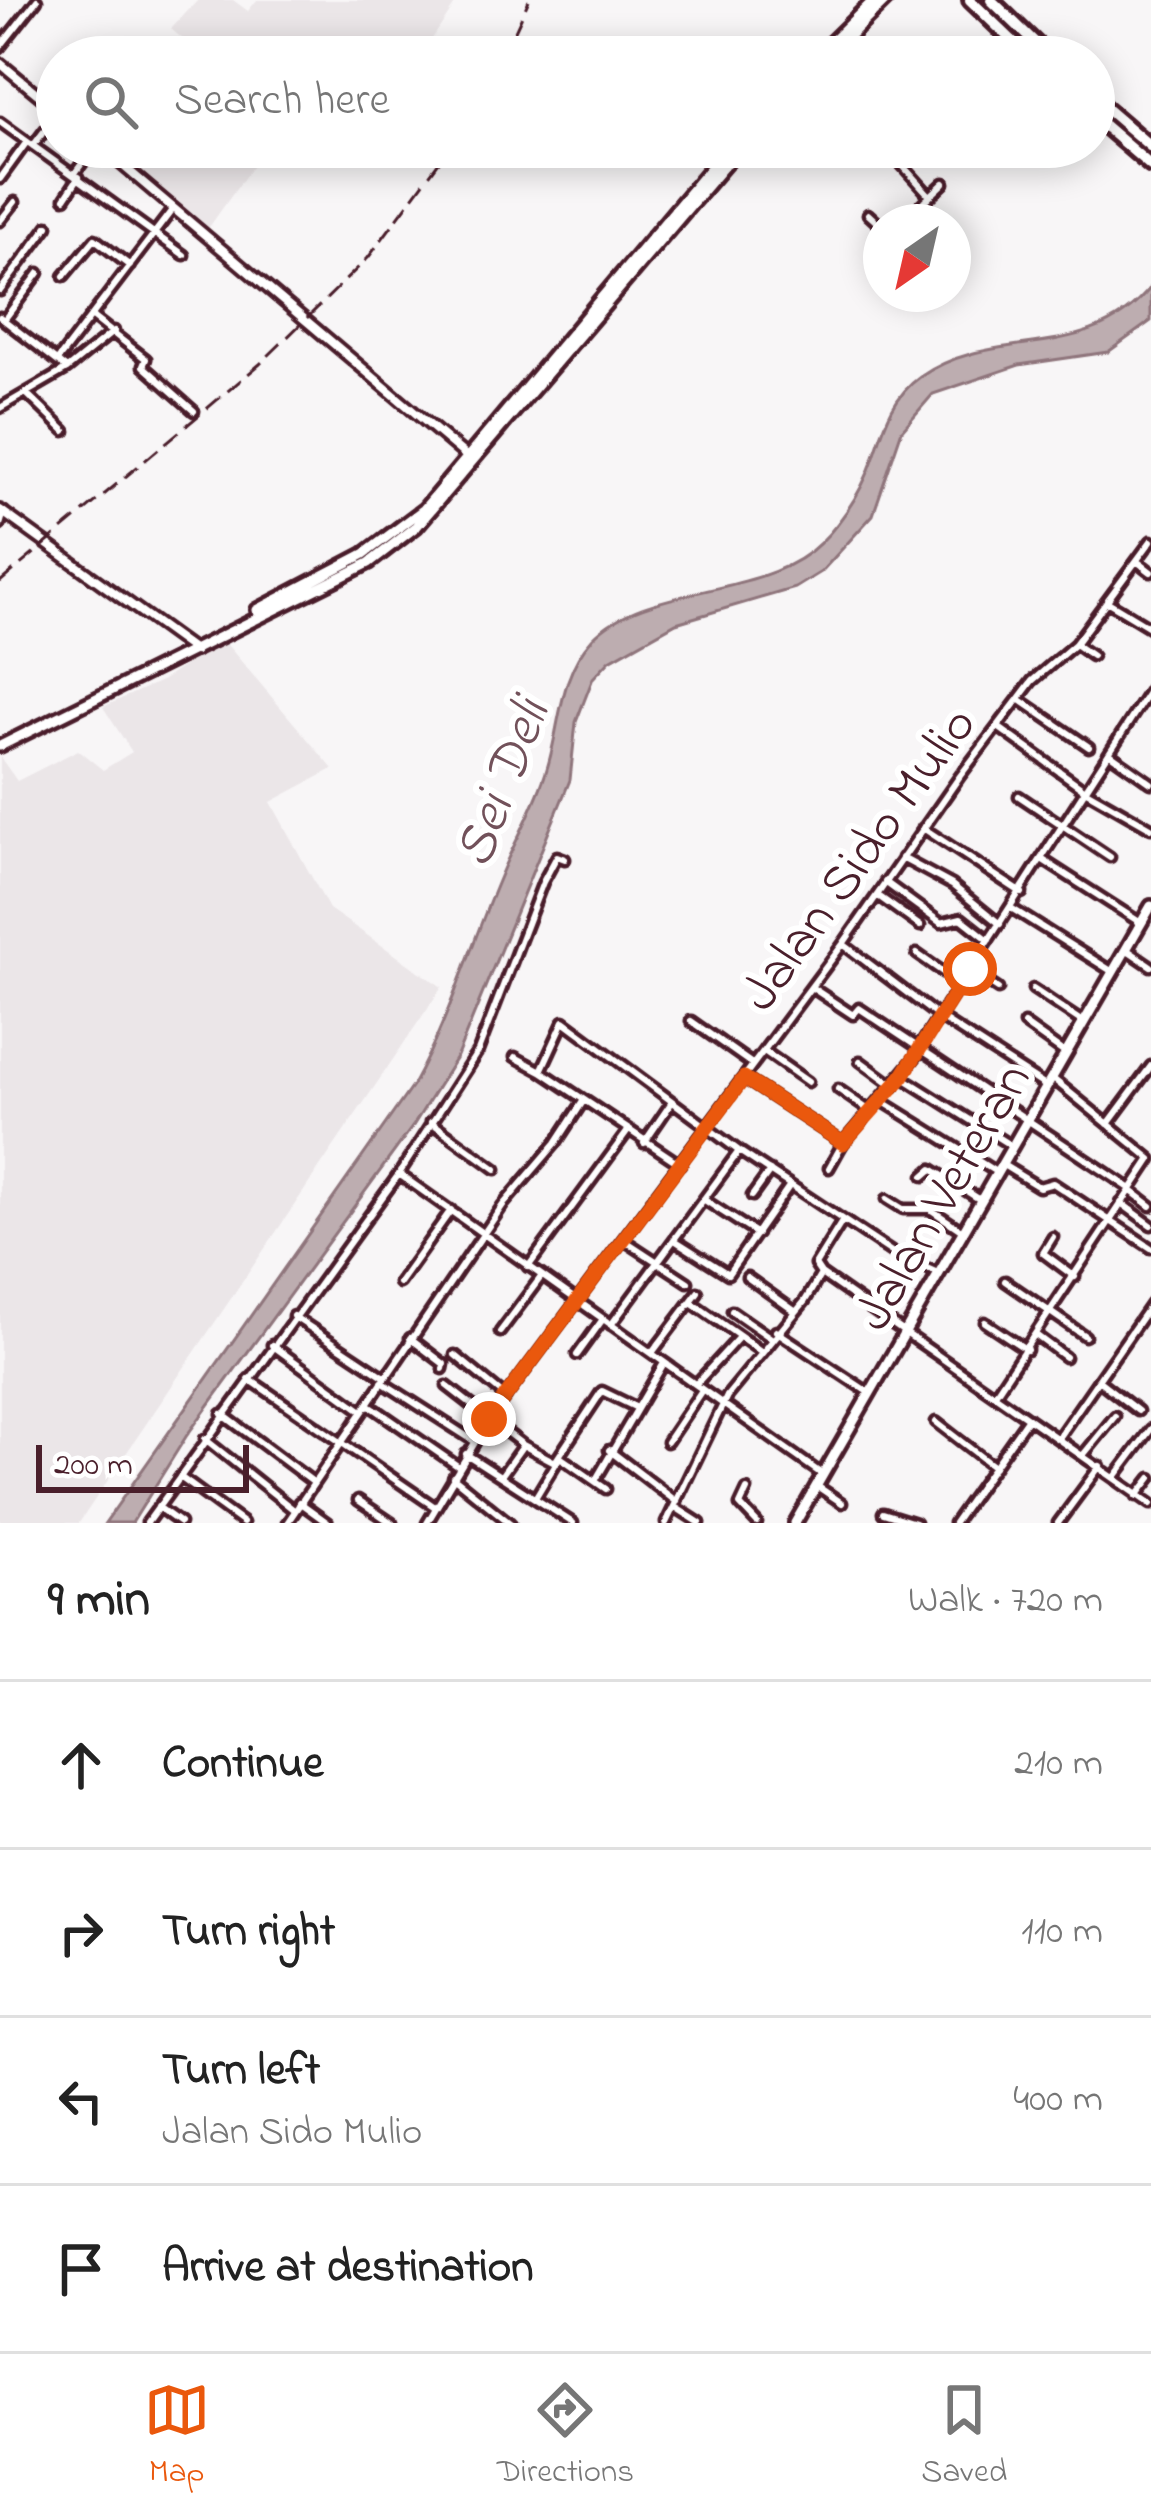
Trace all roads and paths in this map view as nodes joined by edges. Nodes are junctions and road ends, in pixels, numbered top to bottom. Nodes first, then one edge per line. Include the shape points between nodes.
1 (37, 0) edge
2 (874, 0) edge
3 (886, 0) edge
4 (970, 0) edge
5 (991, 0) edge
6 (837, 36) edge
7 (849, 36) edge
8 (1007, 36) edge
9 (1028, 36) edge
10 (0, 47) edge
11 (0, 63) edge
12 (36, 94) edge
13 (1115, 116) edge
14 (0, 122) edge
15 (1115, 135) edge
16 (36, 137) edge
17 (30, 144) junction
18 (1151, 147) edge
19 (36, 148) edge
20 (1151, 166) edge
21 (66, 168) edge
22 (82, 168) edge
23 (123, 168) edge
24 (711, 168) edge
25 (722, 168) edge
26 (905, 168) edge
27 (77, 175) junction
28 (0, 178) edge
29 (944, 183) dead end
30 (930, 196) junction
31 (64, 198) dead end
32 (15, 202) dead end
33 (922, 204) edge
34 (172, 210) junction
35 (0, 221) edge
36 (48, 226) dead end
37 (155, 232) junction
38 (184, 255) dead end
39 (130, 266) junction
40 (38, 273) dead end
41 (64, 276) dead end
42 (0, 291) edge
43 (92, 316) junction
44 (2, 319) edge
45 (114, 332) junction
46 (57, 361) junction
47 (68, 370) junction
48 (27, 394) junction
49 (0, 408) edge
50 (194, 411) dead end
51 (65, 431) dead end
52 (473, 460) junction
53 (2, 511) edge
54 (0, 525) edge
55 (1151, 541) edge
56 (1138, 562) junction
57 (1151, 572) edge
58 (1108, 602) junction
59 (1151, 628) edge
60 (1075, 644) junction
61 (194, 648) junction
62 (1092, 656) dead end
63 (1151, 688) edge
64 (1019, 699) junction
65 (998, 728) junction
66 (0, 742) edge
67 (1089, 747) dead end
68 (1109, 754) junction
69 (1151, 783) edge
70 (1088, 792) junction
71 (1019, 796) dead end
72 (1065, 827) junction
73 (923, 828) junction
74 (1151, 828) edge
75 (1110, 857) dead end
76 (902, 858) junction
77 (565, 859) dead end
78 (1043, 860) junction
79 (885, 882) junction
80 (1022, 893) junction
81 (877, 895) junction
82 (1151, 906) edge
83 (1011, 908) junction
84 (1141, 923) junction
85 (1000, 924) junction
86 (920, 926) dead end
87 (989, 940) junction
88 (843, 944) junction
89 (1126, 950) junction
90 (917, 954) dead end
91 (1151, 966) edge
92 (970, 970) junction
93 (1113, 972) junction
94 (960, 984) junction
95 (811, 987) junction
96 (998, 989) dead end
97 (1033, 989) dead end
98 (940, 1016) junction
99 (691, 1022) dead end
100 (1084, 1023) junction
101 (1024, 1024) dead end
102 (764, 1051) junction
103 (918, 1052) junction
104 (1066, 1054) junction
105 (514, 1057) dead end
106 (860, 1061) dead end
107 (753, 1065) junction
108 (1151, 1066) edge
109 (541, 1071) junction
110 (902, 1077) junction
111 (744, 1078) junction
112 (1148, 1078) edge
113 (808, 1082) dead end
114 (1050, 1083) junction
115 (894, 1086) junction
116 (838, 1089) dead end
117 (584, 1100) junction
118 (673, 1101) junction
119 (882, 1101) junction
120 (870, 1111) junction
121 (431, 1122) junction
122 (1026, 1124) junction
123 (1108, 1124) junction
124 (707, 1127) junction
125 (628, 1131) junction
126 (644, 1143) junction
127 (843, 1143) junction
128 (1012, 1148) junction
129 (739, 1151) junction
130 (1151, 1159) edge
131 (680, 1164) junction
132 (830, 1168) dead end
133 (496, 1169) dead end
134 (1000, 1169) junction
135 (770, 1171) junction
136 (399, 1174) junction
137 (924, 1176) dead end
138 (790, 1185) junction
139 (1130, 1189) junction
140 (752, 1196) dead end
141 (887, 1199) dead end
142 (706, 1201) junction
143 (982, 1201) junction
144 (1121, 1203) junction
145 (1151, 1206) edge
146 (451, 1210) junction
147 (843, 1220) junction
148 (1110, 1222) junction
149 (1151, 1225) edge
150 (964, 1232) junction
151 (757, 1234) junction
152 (483, 1235) junction
153 (1053, 1237) dead end
154 (624, 1240) junction
155 (676, 1241) junction
156 (1151, 1248) edge
157 (660, 1264) junction
158 (528, 1267) junction
159 (821, 1274) junction
160 (940, 1274) junction
161 (1075, 1276) junction
162 (541, 1277) junction
163 (747, 1277) dead end
164 (1005, 1281) dead end
165 (688, 1282) dead end
166 (399, 1283) dead end
167 (698, 1292) dead end
168 (579, 1300) junction
169 (691, 1302) junction
170 (1150, 1308) edge
171 (733, 1310) dead end
172 (796, 1312) junction
173 (1052, 1314) junction
174 (293, 1316) junction
175 (603, 1319) junction
176 (985, 1322) dead end
177 (611, 1325) junction
178 (907, 1331) junction
179 (500, 1332) dead end
180 (774, 1335) junction
181 (739, 1336) junction
182 (1037, 1336) junction
183 (1085, 1336) dead end
184 (410, 1338) junction
185 (272, 1345) junction
186 (1028, 1350) junction
187 (763, 1352) junction
188 (652, 1353) junction
189 (455, 1354) dead end
190 (577, 1355) dead end
191 (1065, 1357) dead end
192 (664, 1363) junction
193 (443, 1369) dead end
194 (249, 1378) junction
195 (383, 1379) junction
196 (1097, 1380) junction
197 (447, 1386) dead end
198 (699, 1387) junction
199 (871, 1394) junction
200 (994, 1394) junction
201 (506, 1397) junction
202 (723, 1405) junction
203 (364, 1407) junction
204 (635, 1407) junction
205 (1138, 1412) dead end
206 (222, 1414) junction
207 (1115, 1416) dead end
208 (1028, 1418) junction
209 (489, 1419) junction
210 (936, 1422) dead end
211 (1151, 1429) edge
212 (1058, 1438) junction
213 (205, 1439) junction
214 (340, 1442) junction
215 (474, 1442) junction
216 (667, 1442) dead end
217 (523, 1445) junction
218 (609, 1450) junction
219 (466, 1454) junction
220 (1084, 1454) junction
221 (559, 1458) junction
222 (1100, 1466) junction
223 (458, 1467) junction
224 (995, 1468) junction
225 (824, 1474) junction
226 (501, 1476) junction
227 (180, 1477) junction
228 (453, 1477) junction
229 (1115, 1478) junction
230 (1151, 1478) edge
231 (595, 1481) junction
232 (314, 1483) junction
233 (817, 1486) junction
234 (606, 1489) dead end
235 (747, 1490) dead end
236 (1137, 1496) junction
237 (535, 1498) junction
238 (358, 1499) dead end
239 (299, 1502) junction
240 (842, 1503) dead end
241 (676, 1504) junction
242 (1151, 1504) edge
243 (435, 1507) junction
244 (158, 1508) junction
245 (883, 1514) dead end
246 (290, 1517) edge
247 (147, 1523) edge
248 (180, 1523) edge
249 (243, 1523) edge
250 (300, 1523) edge
251 (328, 1523) edge
252 (392, 1523) edge
253 (427, 1523) edge
254 (510, 1523) edge
255 (573, 1523) edge
256 (666, 1523) edge
257 (700, 1523) edge
258 (757, 1523) edge
259 (795, 1523) edge
260 (915, 1523) edge
261 (954, 1523) edge
262 (1058, 1523) edge

1 - 10 street
2 - 6 main road
3 - 7 main road
4 - 8 highway
5 - 9 highway
11 - 12 street
13 - 18 highway
14 - 17 street
15 - 20 highway
16 - 17 street
17 - 19 street
17 - 28 street
21 - 27 street
22 - 27 street
23 - 34 street
24 - 52 main road
25 - 52 main road
26 - 30 street
27 - 31 street
27 - 37 street
29 - 30 street
30 - 33 street
32 - 35 street
34 - 37 street
34 - 52 street
36 - 42 street
37 - 38 street
37 - 39 street
39 - 41 street via 94,239
39 - 43 street
40 - 44 street
43 - 45 street
43 - 46 street
44 - 46 street
45 - 47 street
45 - 50 street
46 - 47 street
47 - 48 street
48 - 49 street
48 - 51 street
52 - 61 main road via 392,537
53 - 54 street
53 - 61 street
55 - 56 street, Jalan Sido Mulio
56 - 57 street
56 - 58 street, Jalan Sido Mulio
58 - 59 street
58 - 60 street, Jalan Sido Mulio
60 - 62 street
60 - 64 street, Jalan Sido Mulio
61 - 66 main road
63 - 68 street
64 - 65 street, Jalan Sido Mulio
64 - 67 street
65 - 70 street
65 - 73 street, Jalan Sido Mulio
68 - 69 street
68 - 70 street
70 - 72 street
70 - 74 street
71 - 72 street
72 - 75 street
72 - 78 street
73 - 76 street, Jalan Sido Mulio
73 - 80 street
76 - 79 street, Jalan Sido Mulio
76 - 85 street
77 - 121 street via 557,856 544,882 478,1051
78 - 80 street
78 - 84 street
79 - 81 street, Jalan Sido Mulio
79 - 87 street via 940,923 961,918
80 - 83 street
81 - 86 street
81 - 88 street, Jalan Sido Mulio
82 - 84 main road, Jalan Veteran
83 - 85 street
83 - 93 street
84 - 89 main road, Jalan Veteran
85 - 87 street
87 - 92 street
88 - 95 street, Jalan Sido Mulio
88 - 98 street
89 - 91 street
89 - 93 main road, Jalan Veteran
90 - 94 street
92 - 94 street
92 - 96 street
93 - 100 main road, Jalan Veteran
94 - 98 street
95 - 102 street, Jalan Sido Mulio
95 - 103 street via 853,1016 859,1008
97 - 100 street
98 - 103 street
98 - 114 street
99 - 107 street
100 - 104 main road, Jalan Veteran
101 - 104 street
102 - 107 street, Jalan Sido Mulio
102 - 113 street
103 - 110 street
103 - 122 street
104 - 114 main road, Jalan Veteran
105 - 109 street
106 - 115 street
107 - 111 street, Jalan Sido Mulio
108 - 112 street
109 - 117 street
109 - 118 street via 564,1022
110 - 115 street
110 - 128 street
111 - 124 street, Jalan Sido Mulio
111 - 127 street
112 - 123 street
114 - 122 main road, Jalan Veteran
114 - 123 street
115 - 119 street
116 - 120 street
117 - 125 street
117 - 152 street
118 - 124 street
118 - 126 street
119 - 120 street
119 - 134 street
120 - 127 street
121 - 133 street
121 - 136 street
122 - 128 main road, Jalan Veteran
122 - 139 street
123 - 130 street
124 - 129 street
124 - 131 street, Jalan Sido Mulio
125 - 126 street
125 - 158 street
126 - 131 street
127 - 132 street
128 - 134 main road, Jalan Veteran
129 - 135 street
129 - 142 street
130 - 139 street
131 - 154 street, Jalan Sido Mulio
134 - 143 main road, Jalan Veteran
134 - 148 street via 1039,1187 1053,1183
135 - 138 street
135 - 140 street
136 - 146 street
136 - 174 street
137 - 143 street via 932,1169
138 - 147 street
138 - 151 street
139 - 144 street
139 - 145 street
141 - 150 street via 903,1209 929,1209
142 - 151 street
142 - 155 street
143 - 150 main road, Jalan Veteran
144 - 148 street
144 - 149 street
146 - 152 street
146 - 166 street
147 - 159 street via 815,1265
147 - 160 street
148 - 156 street
148 - 161 street
150 - 160 main road, Jalan Veteran
151 - 155 street via 728,1274
152 - 158 street
152 - 184 street
153 - 161 street via 1043,1253
154 - 157 street
154 - 168 street, Jalan Sido Mulio
155 - 157 street
157 - 165 street
157 - 177 street
158 - 162 street
159 - 172 street
159 - 178 street
160 - 178 main road, Jalan Veteran
161 - 173 street
162 - 168 street
162 - 179 street
163 - 172 street
164 - 173 street
167 - 169 street
168 - 175 street
168 - 201 street, Jalan Sido Mulio
169 - 181 street
169 - 188 street
170 - 196 street
171 - 180 street
172 - 180 street
173 - 182 street
173 - 183 street
174 - 185 street
174 - 195 street
175 - 177 street
175 - 190 street
176 - 186 street
177 - 188 street
178 - 199 main road, Jalan Veteran
178 - 200 street
180 - 187 street
180 - 199 street
181 - 187 street
181 - 198 street
182 - 186 street
182 - 191 street
184 - 193 street
184 - 195 street
185 - 194 street
185 - 203 street
186 - 200 street
187 - 202 street
188 - 192 street
189 - 201 street
192 - 198 street
192 - 204 street
194 - 206 street
194 - 214 street
195 - 203 street
195 - 215 street
196 - 205 street
196 - 212 street
197 - 209 street
198 - 202 street
198 - 216 street
199 - 225 main road, Jalan Veteran
200 - 208 street
201 - 209 street, Jalan Sido Mulio
202 - 225 street
202 - 241 street
203 - 214 street
203 - 223 street
204 - 218 street
204 - 221 street via 602,1391
206 - 213 street
206 - 232 street
207 - 220 street
208 - 212 street
208 - 224 street
209 - 215 street, Jalan Sido Mulio
209 - 217 street
210 - 224 street
211 - 229 street
212 - 220 street
213 - 227 street
213 - 246 street
214 - 232 street
214 - 243 street
215 - 219 street, Jalan Sido Mulio
217 - 221 street
217 - 226 street
218 - 231 street
218 - 241 street
219 - 223 street, Jalan Sido Mulio
219 - 226 street
220 - 222 street
221 - 231 street
221 - 237 street
222 - 229 street
222 - 262 street
223 - 228 street, Jalan Sido Mulio
224 - 261 street
225 - 233 main road, Jalan Veteran
226 - 237 street
227 - 244 street
227 - 249 street
228 - 243 street, Jalan Sido Mulio
228 - 254 street
229 - 236 street
230 - 236 street
231 - 234 street
232 - 239 street
233 - 240 street
233 - 259 main road, Jalan Veteran
235 - 258 street via 740,1505
236 - 242 street
237 - 255 street
238 - 252 street
239 - 246 street
239 - 251 street
241 - 256 street
241 - 257 street
243 - 253 street, Jalan Sido Mulio
244 - 247 street
244 - 248 street
245 - 260 street
246 - 250 street

